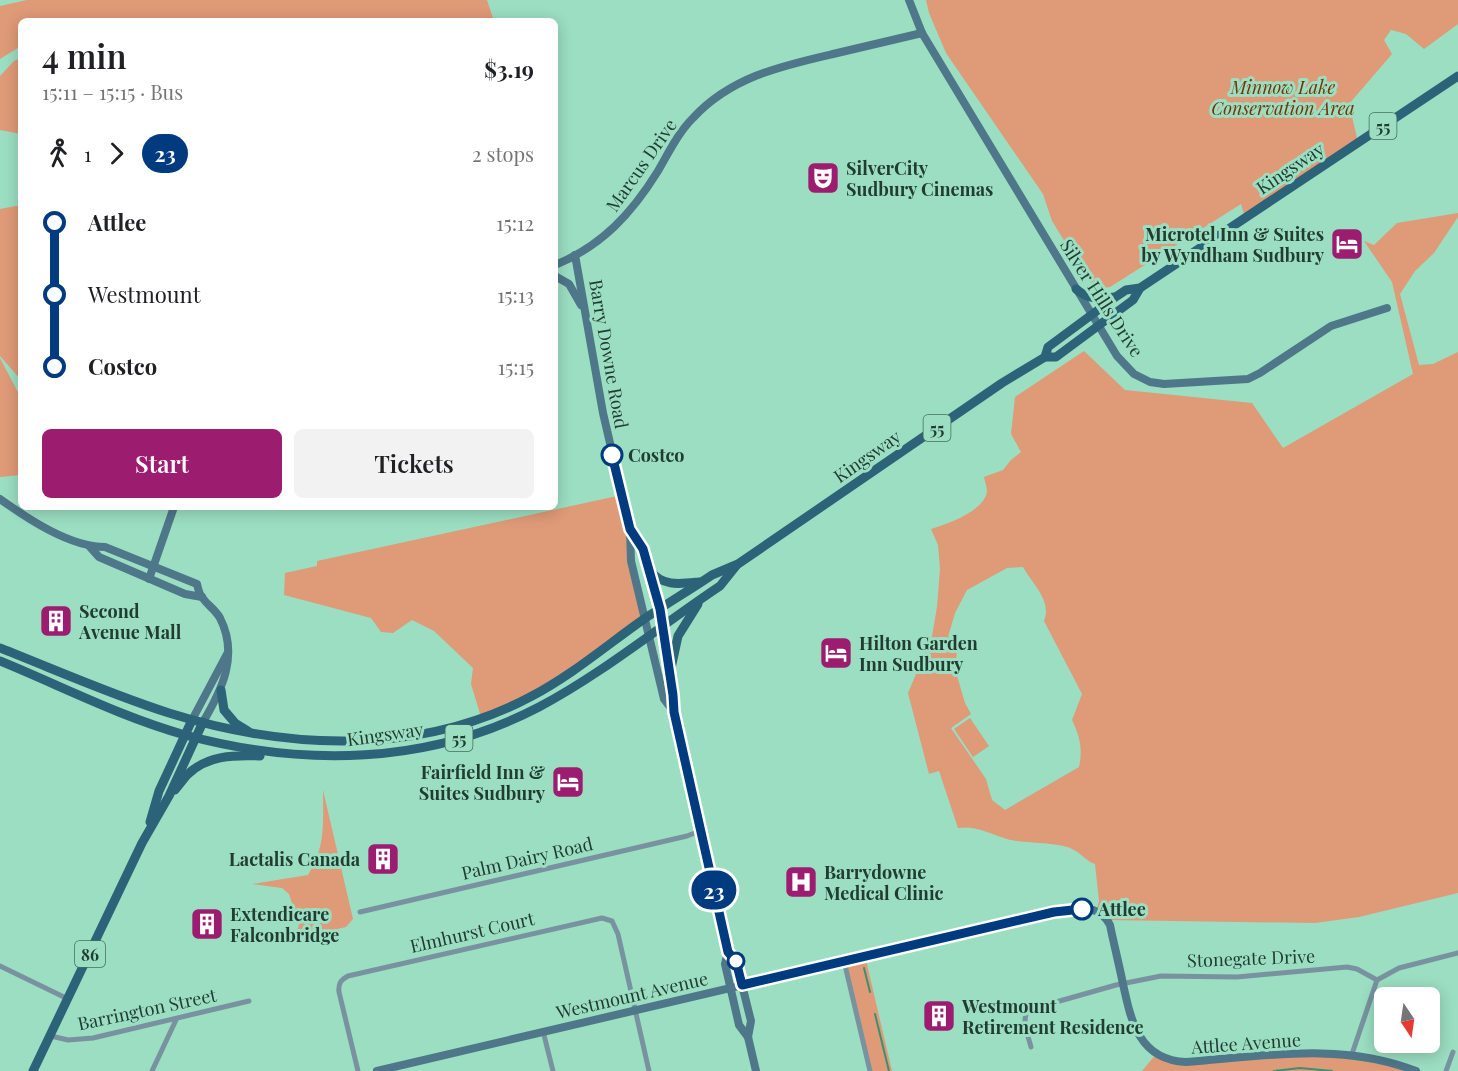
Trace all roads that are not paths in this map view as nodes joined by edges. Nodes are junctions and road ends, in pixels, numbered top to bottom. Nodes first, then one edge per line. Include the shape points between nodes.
1 (909, 0) edge
2 (922, 33) junction
3 (1458, 76) edge
4 (575, 255) junction
5 (558, 264) edge
6 (558, 278) edge
7 (1140, 288) junction
8 (1076, 289) junction
9 (1117, 296) junction
10 (1387, 308) dead end
11 (585, 311) junction
12 (1092, 316) junction
13 (1098, 326) junction
14 (1046, 357) junction
15 (0, 499) edge
16 (173, 510) edge
17 (630, 529) junction
18 (90, 547) junction
19 (738, 564) junction
20 (154, 566) junction
21 (650, 570) junction
22 (149, 579) junction
23 (702, 582) junction
24 (202, 597) junction
25 (702, 599) junction
26 (660, 609) junction
27 (644, 619) junction
28 (663, 624) junction
29 (649, 636) junction
30 (0, 648) edge
31 (228, 653) junction
32 (0, 661) edge
33 (670, 673) junction
34 (221, 690) junction
35 (674, 712) junction
36 (192, 720) junction
37 (203, 722) junction
38 (249, 732) junction
39 (185, 735) junction
40 (195, 737) junction
41 (284, 753) junction
42 (169, 796) junction
43 (700, 831) junction
44 (145, 836) junction
45 (360, 912) dead end
46 (728, 952) junction
47 (1458, 953) edge
48 (844, 961) junction
49 (0, 966) edge
50 (1377, 980) junction
51 (1123, 984) junction
52 (742, 985) junction
53 (730, 988) junction
54 (68, 999) junction
55 (249, 1001) dead end
56 (634, 1011) junction
57 (176, 1020) junction
58 (543, 1031) junction
59 (51, 1036) junction
60 (748, 1037) junction
61 (1031, 1047) dead end
62 (1453, 1052) dead end
63 (1352, 1054) junction
64 (33, 1071) edge
65 (152, 1071) edge
66 (357, 1071) edge
67 (377, 1071) edge
68 (553, 1071) edge
69 (649, 1071) edge
70 (756, 1071) edge
71 (870, 1071) edge
72 (1416, 1071) edge
73 (1446, 1071) edge

1 - 2 street, Silver Hills Drive
2 - 4 street, Marcus Drive via 778,67 728,89 699,112 680,134 629,213
2 - 8 street, Silver Hills Drive
3 - 7 main road, Kingsway / 55
4 - 5 street, Marcus Drive
4 - 11 street, Barry Downe Road
6 - 11 street via 569,284
7 - 9 main road, Kingsway / 55
7 - 13 main road, Kingsway / 55 via 1133,300
8 - 9 main road via 1091,298
8 - 12 street, Silver Hills Drive
9 - 12 main road, Kingsway / 55
10 - 13 street, Silver Hills Drive via 1331,326 1260,373 1234,381 1150,382 1134,374
11 - 17 street, Barry Downe Road
12 - 13 street, Silver Hills Drive
12 - 14 main road, Kingsway / 55 via 1048,347
13 - 14 main road, Kingsway / 55 via 1056,357
14 - 19 main road, Kingsway / 55
15 - 18 street via 50,530
16 - 20 street
17 - 21 street, Barry Downe Road
17 - 27 street, Barry Downe Road via 631,561
18 - 20 street via 105,547
18 - 22 street via 99,557
19 - 23 main road, Kingsway / 55
19 - 25 main road, Kingsway / 55 via 720,586
20 - 22 street
20 - 24 street via 197,584
21 - 23 main road via 663,582
21 - 26 street, Barry Downe Road
22 - 24 street
23 - 26 main road, Kingsway / 55
24 - 31 street via 221,619
25 - 28 main road, Kingsway / 55
25 - 33 main road via 678,636
26 - 27 main road, Kingsway / 55
26 - 28 street, Barry Downe Road
27 - 29 street, Barry Downe Road
27 - 38 main road, Kingsway / 55 via 532,696 449,727 367,742 301,740
28 - 29 main road, Kingsway / 55
28 - 33 street, Barry Downe Road
29 - 35 street, Barry Downe Road via 664,699
29 - 41 main road, Kingsway / 55 via 554,698 467,735 411,749 358,756
30 - 36 main road, Kingsway / 55
31 - 34 street
31 - 36 street
32 - 39 main road, Kingsway / 55
33 - 35 street, Barry Downe Road
34 - 37 street
34 - 38 main road via 224,710
35 - 43 street, Barry Downe Road
36 - 37 main road, Kingsway / 55
36 - 39 main road, 86
37 - 38 main road, Kingsway / 55
37 - 40 main road, 86
39 - 40 main road, Kingsway / 55
39 - 44 main road, 86 via 159,791
40 - 41 main road, Kingsway / 55 via 228,746
40 - 42 main road, 86
41 - 42 main road via 209,761 187,775
42 - 44 main road, 86
43 - 45 street, Palm Dairy Road
43 - 46 street, Barry Downe Road
44 - 54 main road, 86
46 - 52 street, Barry Downe Road via 736,961
46 - 53 street, Barry Downe Road via 725,964
47 - 50 street via 1399,968
48 - 51 street, Westmount Avenue via 1054,912 1088,908 1096,909 1110,925
48 - 52 street, Westmount Avenue
48 - 71 street
49 - 54 street
50 - 51 street, Stonegate Drive via 1358,969 1347,968 1237,977 1161,976
50 - 63 street
51 - 61 street, Stonegate Drive via 1028,1010 1025,1021
51 - 63 street, Attlee Avenue via 1141,1039 1174,1061
52 - 53 street, Westmount Avenue
52 - 60 street, Barry Downe Road via 751,1021
53 - 56 street, Westmount Avenue
53 - 60 street, Barry Downe Road via 739,1025
54 - 59 main road, 86
55 - 57 street, Barrington Street
56 - 58 street, Westmount Avenue
56 - 66 street, Elmhurst Court via 618,934 612,921 602,918 342,979 338,986
56 - 69 street, Elmhurst Court
57 - 59 street, Barrington Street via 79,1041
57 - 65 street
58 - 67 street, Westmount Avenue
58 - 68 street
59 - 64 main road, 86
60 - 70 street, Barry Downe Road
62 - 73 street
63 - 72 street, Attlee Avenue

